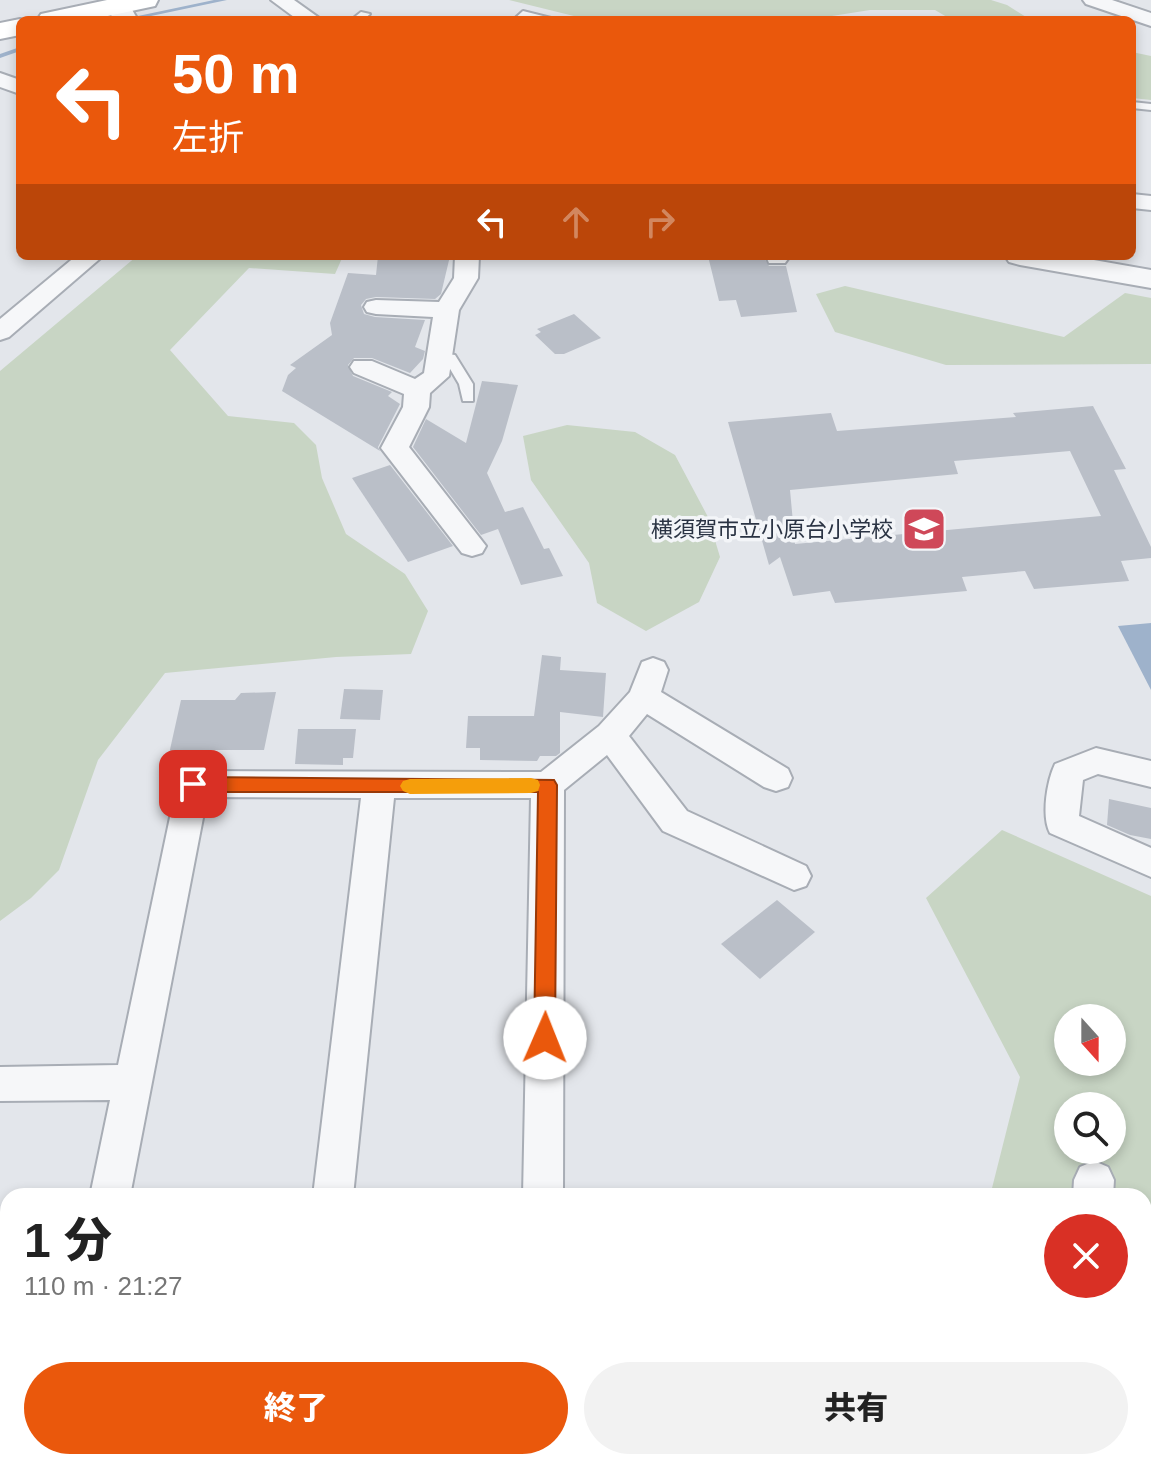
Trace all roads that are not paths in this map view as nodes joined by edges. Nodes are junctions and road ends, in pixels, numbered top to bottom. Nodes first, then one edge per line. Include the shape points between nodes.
1 (281, 0) edge
2 (1093, 0) edge
3 (80, 7) edge
4 (128, 10) edge
5 (60, 16) edge
6 (306, 16) edge
7 (1151, 20) edge
8 (86, 260) edge
9 (467, 260) edge
10 (1043, 260) edge
11 (1151, 279) edge
12 (376, 307) dead end
13 (447, 310) junction
14 (0, 332) edge
15 (439, 357) junction
16 (363, 367) dead end
17 (417, 390) junction
18 (468, 398) dead end
19 (472, 546) dead end
20 (610, 735) junction
21 (1151, 774) edge
22 (776, 778) dead end
23 (548, 785) junction
24 (379, 786) junction
25 (1151, 863) edge
26 (794, 876) dead end
27 (133, 1082) junction
28 (0, 1084) edge
29 (112, 1188) edge
30 (334, 1188) edge
31 (543, 1188) edge

1 - 6 street
2 - 7 street
3 - 4 main road
3 - 5 main road
8 - 14 street
9 - 13 street via 466,278
10 - 11 street
12 - 13 street
13 - 15 street
15 - 17 street via 436,376
15 - 18 lane via 450,358
16 - 17 street
17 - 19 street via 416,407 395,448
20 - 22 street via 648,684
20 - 23 street
20 - 26 street via 675,821
21 - 25 street via 1096,761 1067,773 1062,823
23 - 24 street
23 - 31 street
24 - 27 street via 193,784
24 - 30 street
27 - 28 street
27 - 29 street

